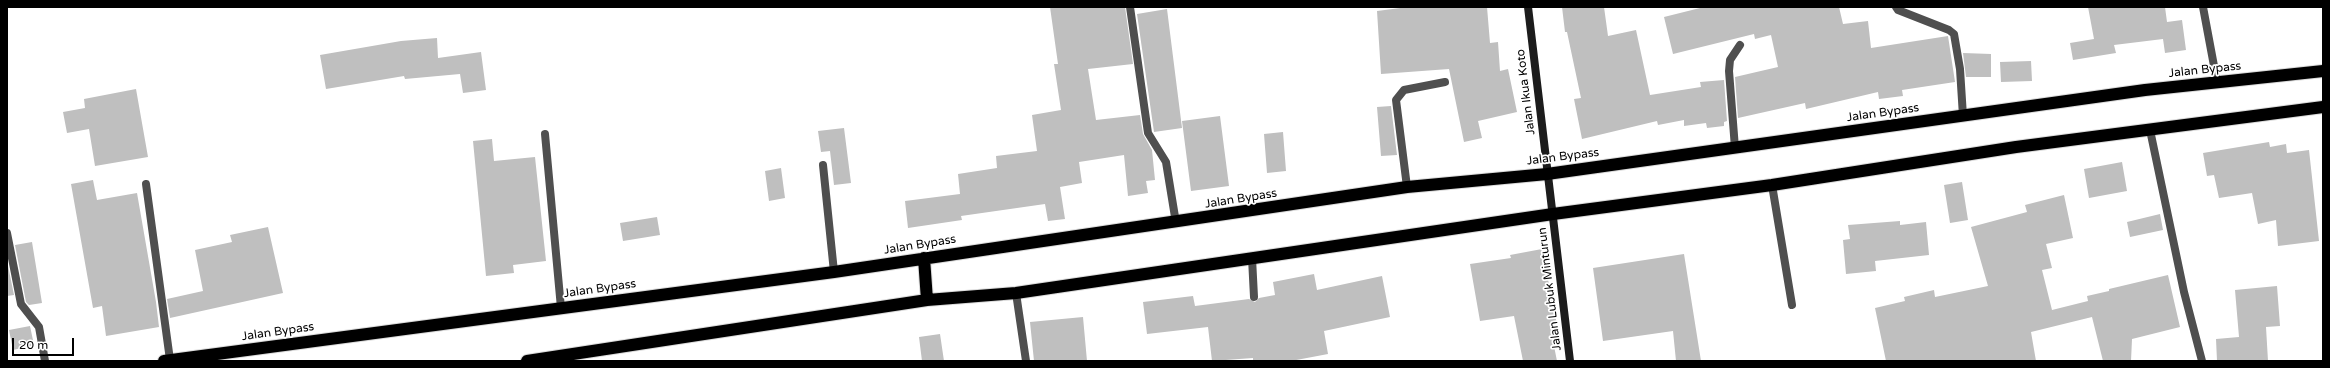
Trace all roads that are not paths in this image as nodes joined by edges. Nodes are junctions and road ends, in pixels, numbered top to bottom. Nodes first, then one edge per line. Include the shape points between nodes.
1 (1130, 7) edge
2 (1528, 7) edge
3 (1896, 7) edge
4 (2203, 7) edge
5 (1740, 46) dead end
6 (2323, 71) edge
7 (1445, 82) dead end
8 (2217, 82) junction
9 (2323, 107) edge
10 (1963, 116) junction
11 (2150, 130) junction
12 (545, 134) dead end
13 (1735, 148) junction
14 (823, 165) dead end
15 (1547, 174) junction
16 (146, 184) dead end
17 (1772, 185) junction
18 (1407, 187) junction
19 (1553, 214) junction
20 (1176, 223) junction
21 (7, 233) edge
22 (924, 258) junction
23 (1252, 258) junction
24 (834, 272) junction
25 (1016, 293) junction
26 (1254, 298) dead end
27 (927, 300) junction
28 (1792, 305) dead end
29 (561, 308) junction
30 (45, 361) edge
31 (167, 361) edge
32 (527, 361) edge
33 (1026, 361) edge
34 (1570, 361) edge
35 (2202, 361) edge

1 - 20 street via 1148,133 1166,162
2 - 15 street, Jalan Ikua Koto
3 - 10 street via 1954,34
4 - 8 street
5 - 13 street via 1730,60 1729,71
6 - 8 highway, Jalan Bypass
7 - 18 street via 1404,90 1396,100
8 - 10 highway, Jalan Bypass
9 - 11 highway
10 - 13 highway, Jalan Bypass
11 - 17 highway via 2062,140
11 - 35 street via 2184,292
12 - 29 street
13 - 15 highway, Jalan Bypass
14 - 24 street
15 - 18 highway, Jalan Bypass
15 - 19 street, Jalan Ikua Koto
16 - 31 street
17 - 19 highway
17 - 28 street
18 - 20 highway, Jalan Bypass
19 - 23 highway
19 - 34 street, Jalan Lubuk Minturun
20 - 22 highway, Jalan Bypass
21 - 30 street via 21,304 39,327
22 - 24 highway, Jalan Bypass
22 - 27 highway
23 - 25 highway
23 - 26 street
24 - 29 highway, Jalan Bypass
25 - 27 highway
25 - 33 street
27 - 32 highway
29 - 31 highway, Jalan Bypass

